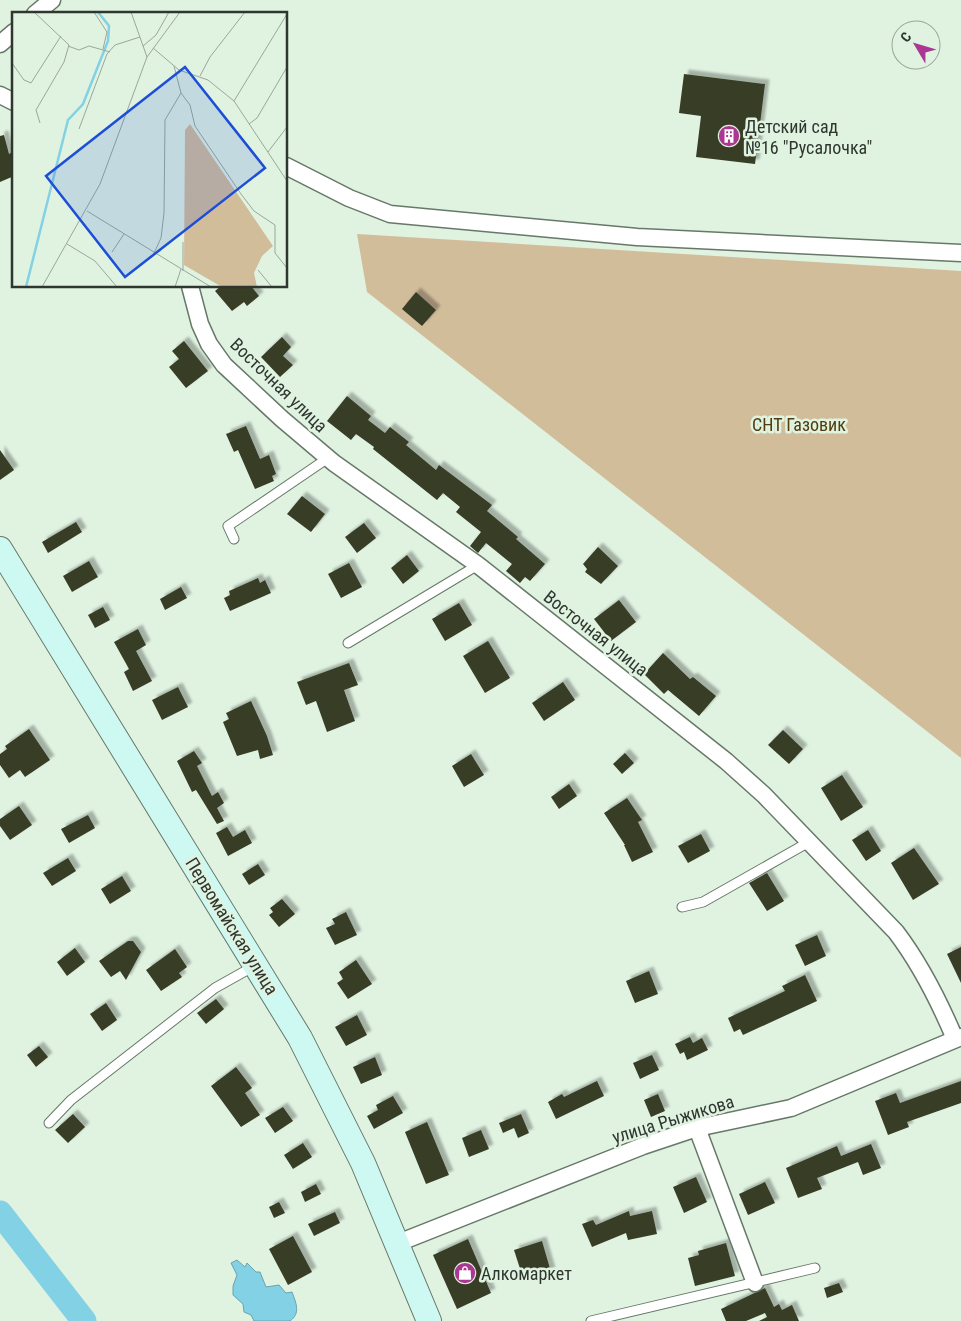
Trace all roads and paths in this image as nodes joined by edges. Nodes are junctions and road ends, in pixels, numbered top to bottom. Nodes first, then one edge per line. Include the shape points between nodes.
1 (52, 0) edge
2 (38, 12) edge
3 (12, 34) edge
4 (0, 44) edge
5 (0, 95) edge
6 (12, 101) edge
7 (288, 167) edge
8 (961, 253) edge
9 (191, 288) edge
10 (328, 458) junction
11 (234, 539) dead end
12 (0, 549) edge
13 (478, 565) junction
14 (348, 643) dead end
15 (809, 842) junction
16 (682, 907) dead end
17 (256, 965) junction
18 (958, 1038) edge
19 (49, 1123) dead end
20 (697, 1128) junction
21 (398, 1244) junction
22 (815, 1268) dead end
23 (755, 1283) junction
24 (429, 1321) edge
25 (591, 1321) edge

1 - 2 street
3 - 4 street
5 - 6 street
7 - 8 street via 349,198 390,214 637,237
9 - 10 street, Восточная улица via 200,324 209,344 224,364
10 - 11 lane via 228,526
10 - 13 street, Восточная улица
12 - 17 main road, Первомайская улица
13 - 14 lane
13 - 15 street, Восточная улица via 726,761
15 - 16 lane via 703,902
15 - 18 street, Восточная улица via 912,952
17 - 19 lane via 215,988 71,1100
17 - 21 main road, Первомайская улица via 300,1038 363,1163
18 - 20 street, улица Рыжикова via 791,1108
20 - 21 street, улица Рыжикова via 643,1146
20 - 23 street
21 - 24 main road, Первомайская улица
22 - 23 lane
23 - 25 lane

